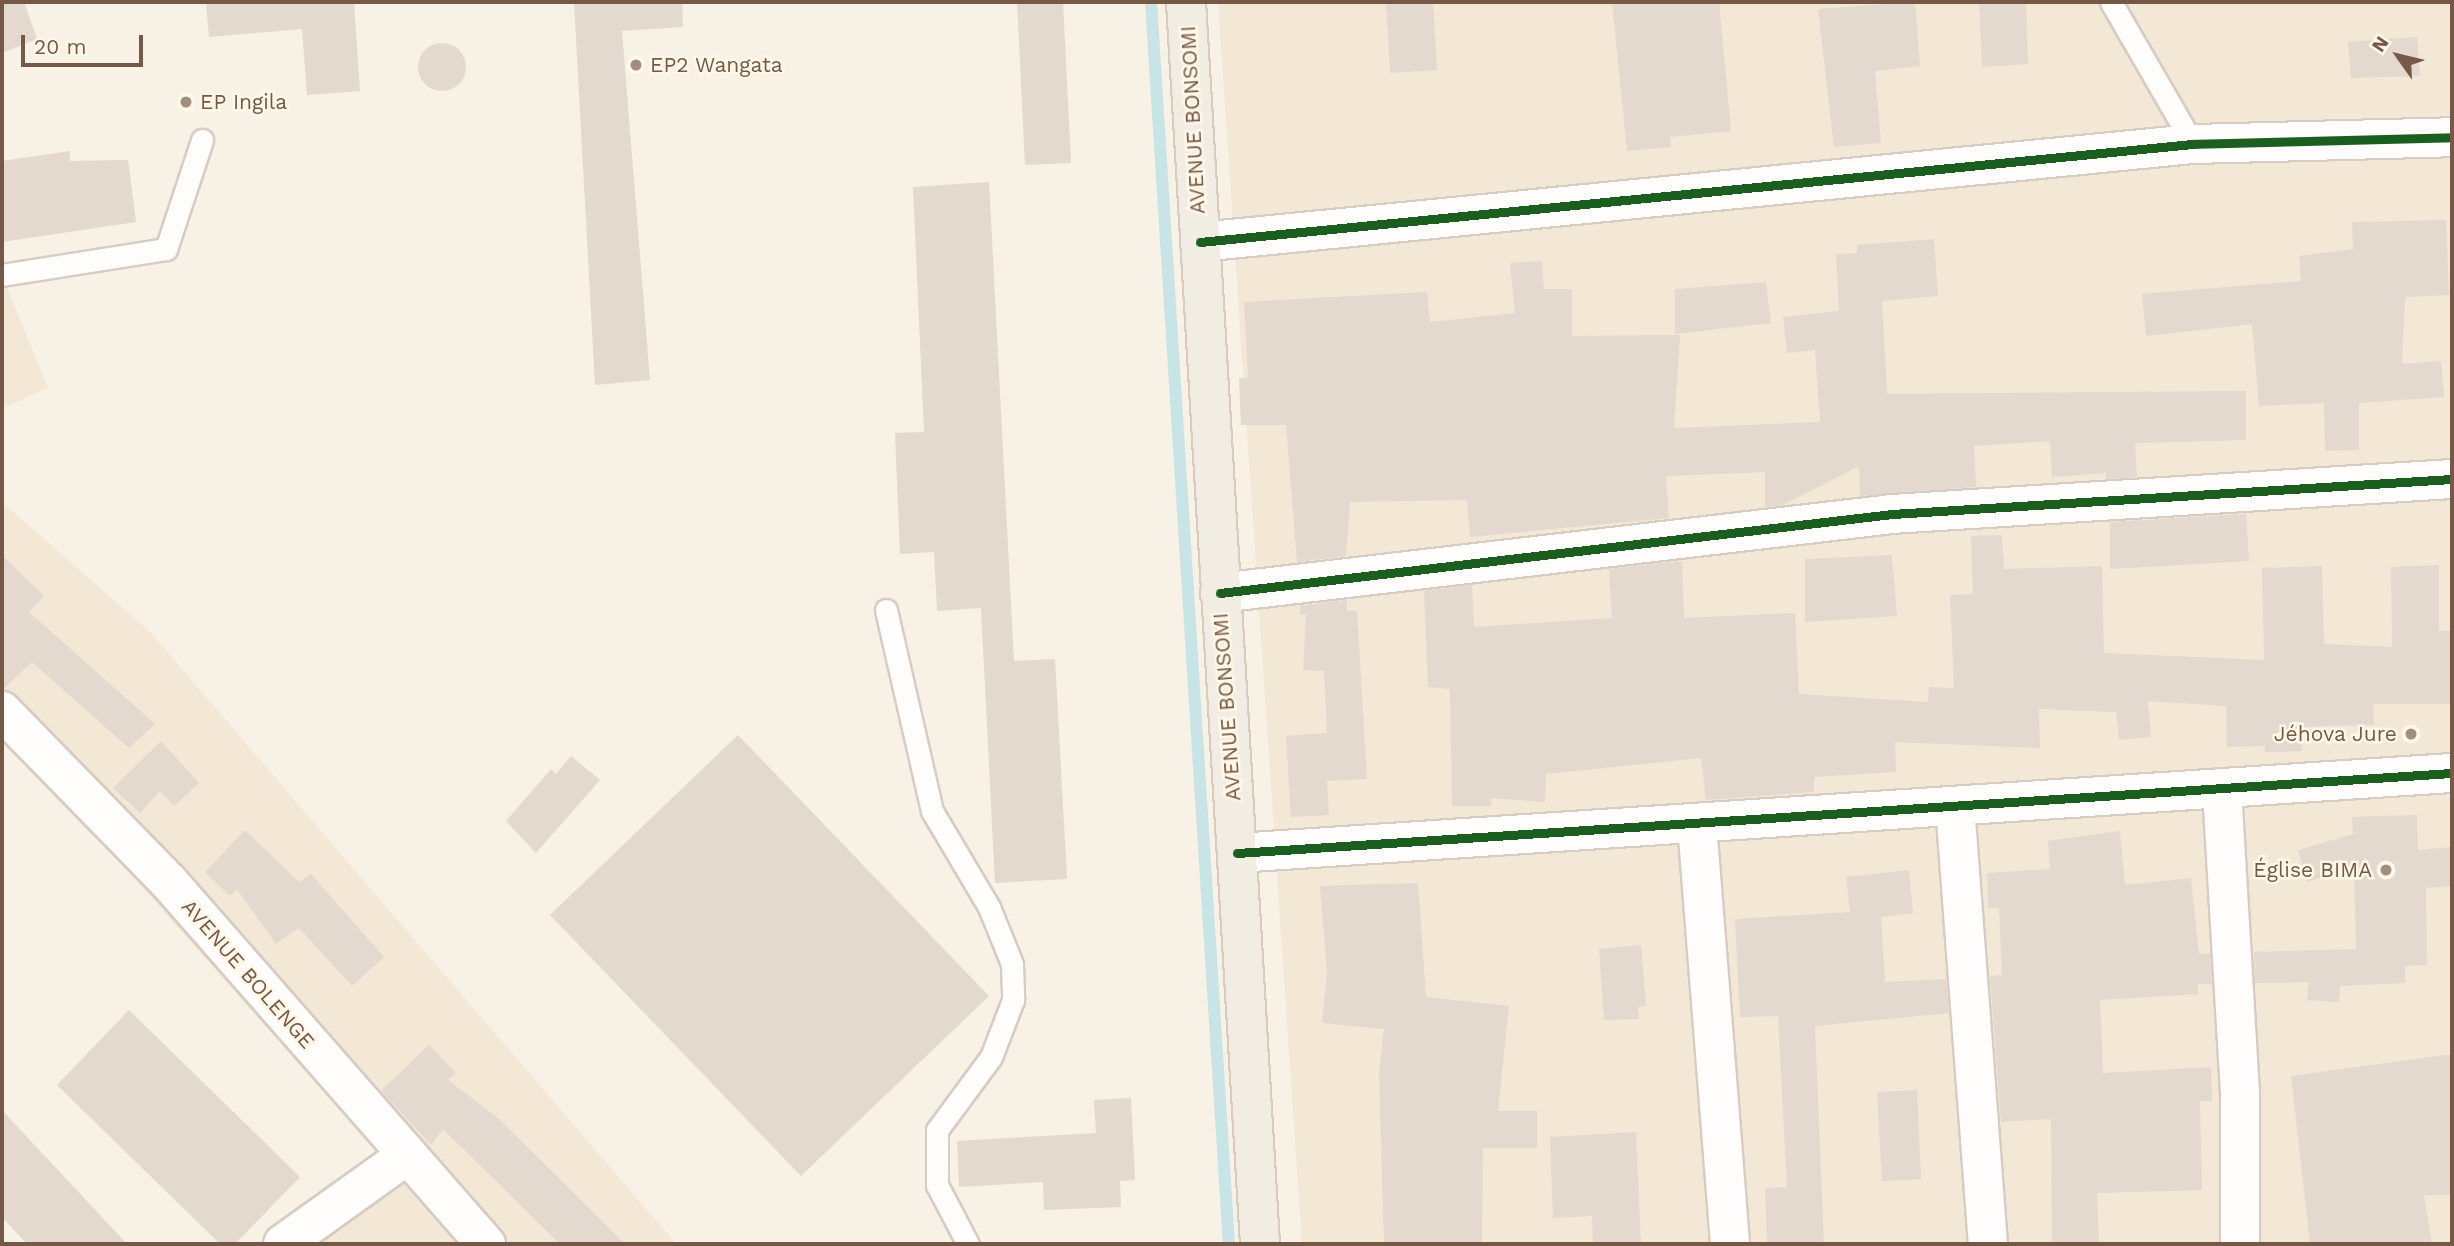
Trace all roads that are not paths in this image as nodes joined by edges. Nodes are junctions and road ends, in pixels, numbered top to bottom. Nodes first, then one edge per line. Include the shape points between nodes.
1 (1186, 2) edge
2 (2111, 2) edge
3 (2452, 137) edge
4 (202, 140) dead end
5 (2193, 144) junction
6 (1200, 242) junction
7 (2, 275) edge
8 (2452, 479) edge
9 (1220, 593) junction
10 (886, 610) dead end
11 (2, 710) edge
12 (2452, 773) edge
13 (2222, 790) junction
14 (1955, 806) junction
15 (1697, 824) junction
16 (1237, 853) junction
17 (407, 1156) junction
18 (283, 1244) edge
19 (486, 1244) edge
20 (968, 1244) edge
21 (1260, 1244) edge
22 (1730, 1244) edge
23 (1988, 1244) edge
24 (2241, 1244) edge

1 - 6 main road, AVENUE BONSOMI
2 - 5 lane
3 - 5 street
4 - 7 lane via 166,249
5 - 6 street
6 - 9 main road, AVENUE BONSOMI
8 - 9 street via 1892,514
9 - 16 main road, AVENUE BONSOMI
10 - 20 lane via 932,811 989,907 1012,964 1013,1000 991,1057 937,1130 937,1185
11 - 17 street, AVENUE BOLENGE via 169,881
12 - 13 street
13 - 14 street
13 - 24 street via 2240,1092
14 - 15 street
14 - 23 street
15 - 16 street
15 - 22 street
16 - 21 main road, AVENUE BONSOMI
17 - 18 street
17 - 19 street, AVENUE BOLENGE

